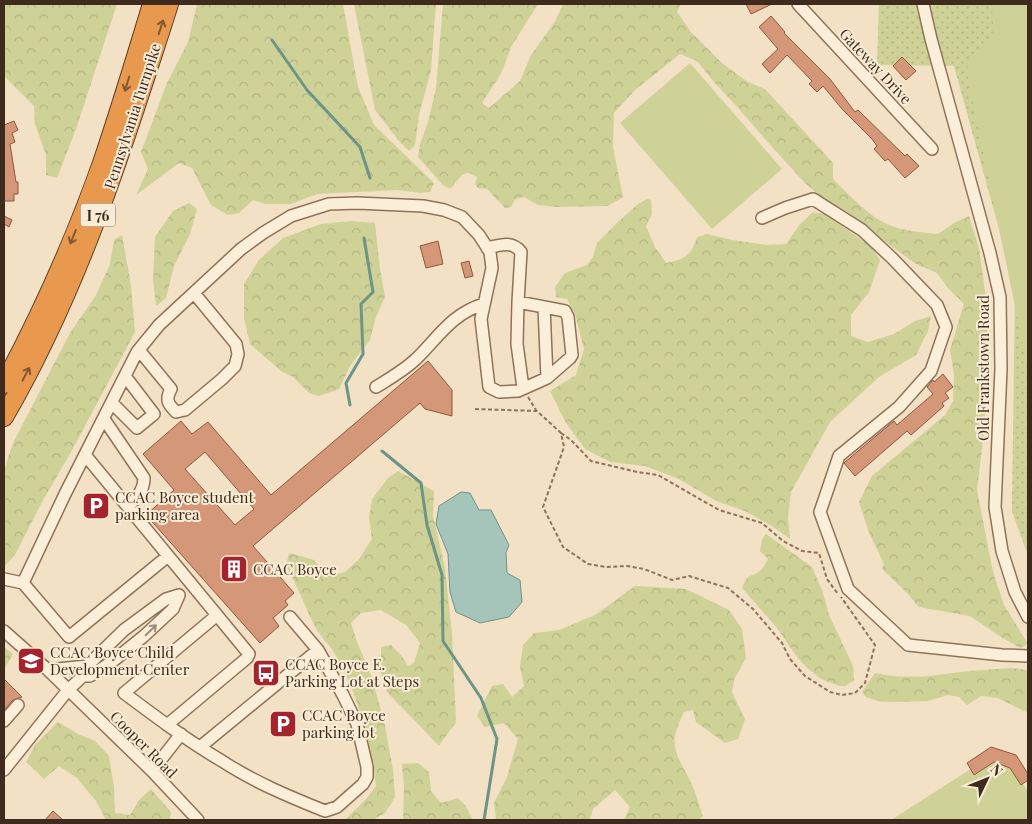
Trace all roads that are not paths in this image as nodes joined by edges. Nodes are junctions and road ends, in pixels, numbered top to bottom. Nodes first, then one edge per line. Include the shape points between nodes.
1 (152, 4) edge
2 (169, 4) edge
3 (798, 4) edge
4 (924, 4) edge
5 (932, 149) dead end
6 (762, 218) dead end
7 (488, 248) junction
8 (194, 293) junction
9 (518, 302) junction
10 (484, 304) junction
11 (544, 307) junction
12 (139, 350) junction
13 (125, 376) junction
14 (548, 378) junction
15 (4, 384) edge
16 (376, 387) dead end
17 (523, 388) junction
18 (112, 403) junction
19 (4, 417) edge
20 (104, 419) junction
21 (86, 456) junction
22 (128, 507) junction
23 (168, 556) junction
24 (4, 579) edge
25 (23, 583) junction
26 (191, 585) junction
27 (179, 595) junction
28 (216, 616) junction
29 (290, 617) dead end
30 (1028, 617) edge
31 (4, 631) edge
32 (318, 650) junction
33 (1028, 656) edge
34 (48, 670) junction
35 (85, 671) junction
36 (68, 690) junction
37 (18, 706) dead end
38 (4, 721) edge
39 (167, 725) junction
40 (181, 734) junction
41 (200, 747) junction
42 (4, 770) edge
43 (152, 771) junction
44 (186, 816) edge
45 (198, 820) edge

1 -> 15 highway, Pennsylvania Turnpike / I 76 via 83,212 40,313
19 -> 2 highway, Pennsylvania Turnpike / I 76 via 55,317 91,234
3 - 5 street, Gateway Drive
4 - 30 street, Old Frankstown Road via 1000,297 1001,369 995,507 1002,551 1015,592
6 - 33 street via 813,199 862,230 892,258 937,305 946,328 931,371 899,407 839,456 820,512 848,589 908,645
7 - 8 street via 462,218 444,210 423,206 329,204 291,216 263,233
7 - 9 street via 508,243 520,252
7 - 10 street via 492,268
8 - 12 street via 159,325
8 - 12 street via 236,344 235,366 222,380 185,410 176,412 168,404 171,389
9 - 11 street
9 - 17 street via 516,344
10 - 16 street via 452,321 413,362
10 - 17 street via 481,319 489,387 499,392
11 - 14 street
11 - 14 street via 565,311 572,355
12 - 13 street
13 - 18 street
13 - 18 street via 154,414 137,428
14 - 17 street
18 - 20 street
20 - 21 street
20 - 22 street via 144,478 144,486
21 - 22 street
21 - 25 street
22 - 23 street
23 - 25 street via 69,637
23 - 26 street
24 - 25 street
26 - 27 street
26 - 28 street
27 - 35 street via 166,599 124,630
35 -> 27 street via 90,676 144,636 173,609
28 - 39 street via 248,654 247,658
28 - 39 street via 124,693
29 - 32 street
31 - 34 street, Cooper Road
32 - 41 street
32 - 41 street via 357,724 367,767 363,784 337,807 325,811 290,797
34 - 35 street
34 - 36 street, Cooper Road
35 - 36 street
36 - 42 street
36 - 43 street, Cooper Road
37 - 38 street
39 - 40 street
40 - 41 street
40 - 43 street
43 - 44 street, Cooper Road
44 - 45 street, Cooper Road

